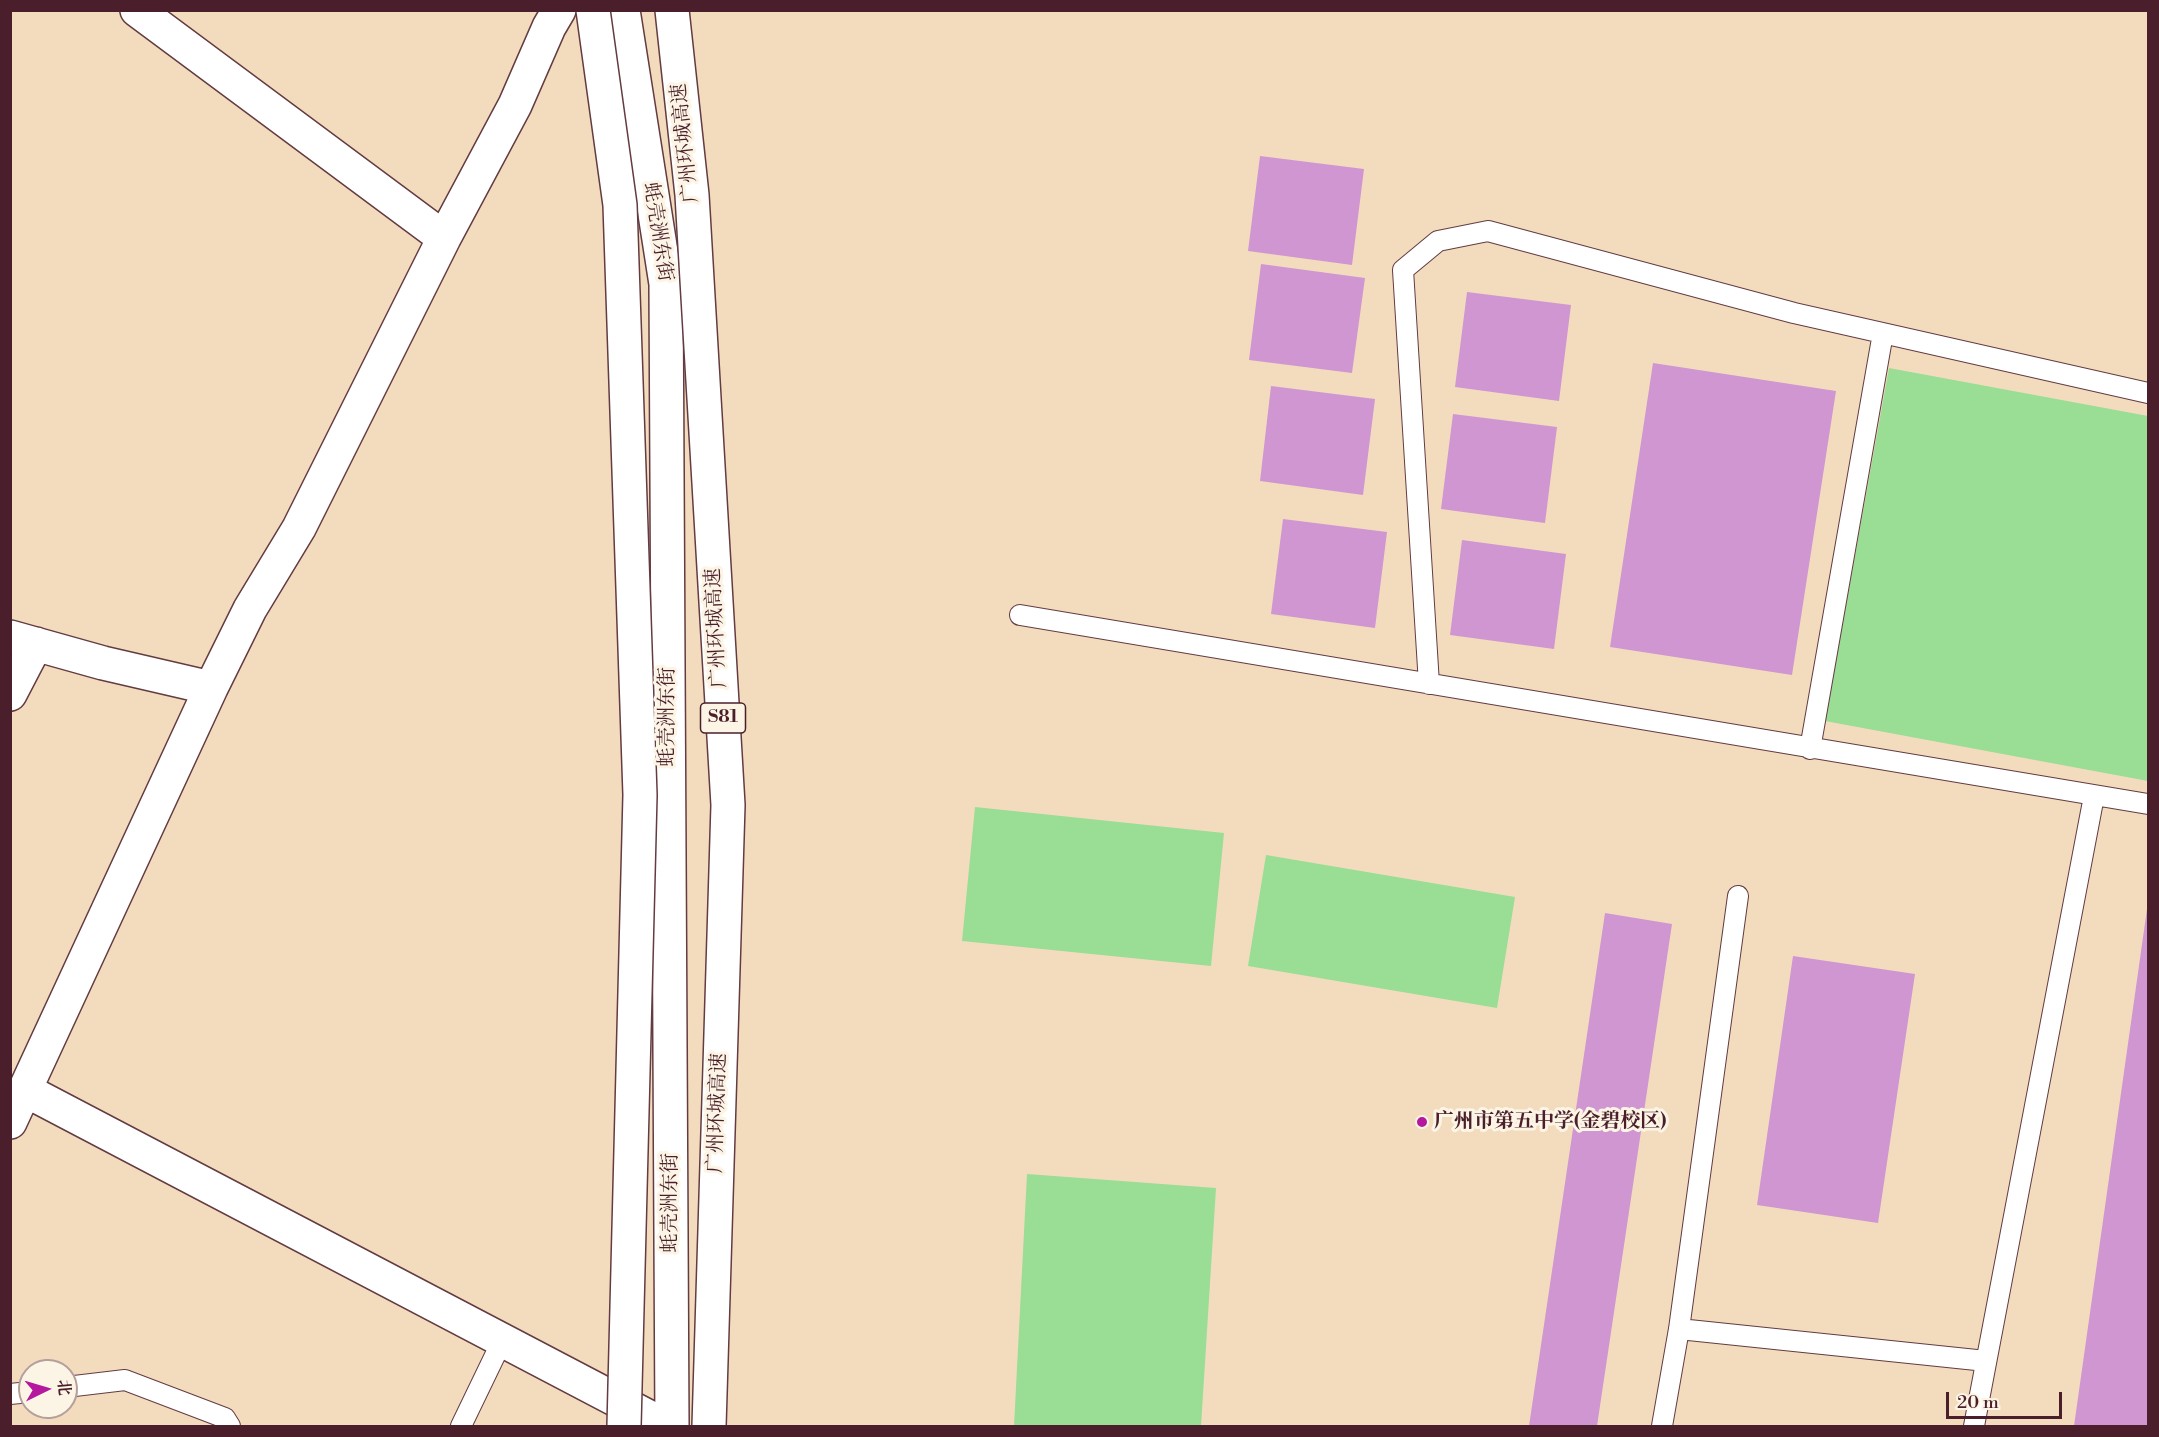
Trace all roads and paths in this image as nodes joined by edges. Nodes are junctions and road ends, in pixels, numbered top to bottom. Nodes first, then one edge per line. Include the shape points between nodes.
1 (137, 10) edge
2 (559, 10) edge
3 (593, 10) edge
4 (623, 10) edge
5 (672, 10) edge
6 (444, 238) junction
7 (1883, 333) junction
8 (2148, 393) edge
9 (1020, 615) dead end
10 (23, 641) edge
11 (1428, 684) junction
12 (211, 688) junction
13 (10, 694) edge
14 (1810, 748) junction
15 (2094, 796) junction
16 (2148, 804) edge
17 (1738, 896) dead end
18 (25, 1090) junction
19 (10, 1122) edge
20 (1679, 1329) junction
21 (502, 1341) junction
22 (1986, 1361) junction
23 (78, 1386) edge
24 (230, 1426) edge
25 (461, 1426) edge
26 (624, 1426) edge
27 (666, 1426) edge
28 (672, 1426) edge
29 (709, 1426) edge
30 (1662, 1426) edge
31 (1974, 1426) edge

1 - 6 main road
2 - 6 main road via 515,105
3 - 26 main road, bridge via 620,205 640,795
4 - 28 main road, 蚝壳洲东街 via 666,284
5 - 29 main road, 广州环城高速 / S81, bridge via 692,195 728,805
6 - 12 main road via 299,528 250,609
7 - 8 lane
7 - 11 lane via 1488,231 1438,241 1403,270
7 - 14 lane
9 - 11 lane
10 - 12 main road
10 - 13 main road
11 - 14 lane
12 - 18 main road
14 - 15 lane
15 - 16 lane
15 - 22 lane
17 - 20 lane
18 - 19 main road
18 - 21 main road
20 - 22 lane
20 - 30 lane
21 - 25 lane
21 - 27 main road
22 - 31 lane
23 - 24 lane via 125,1380 225,1418

